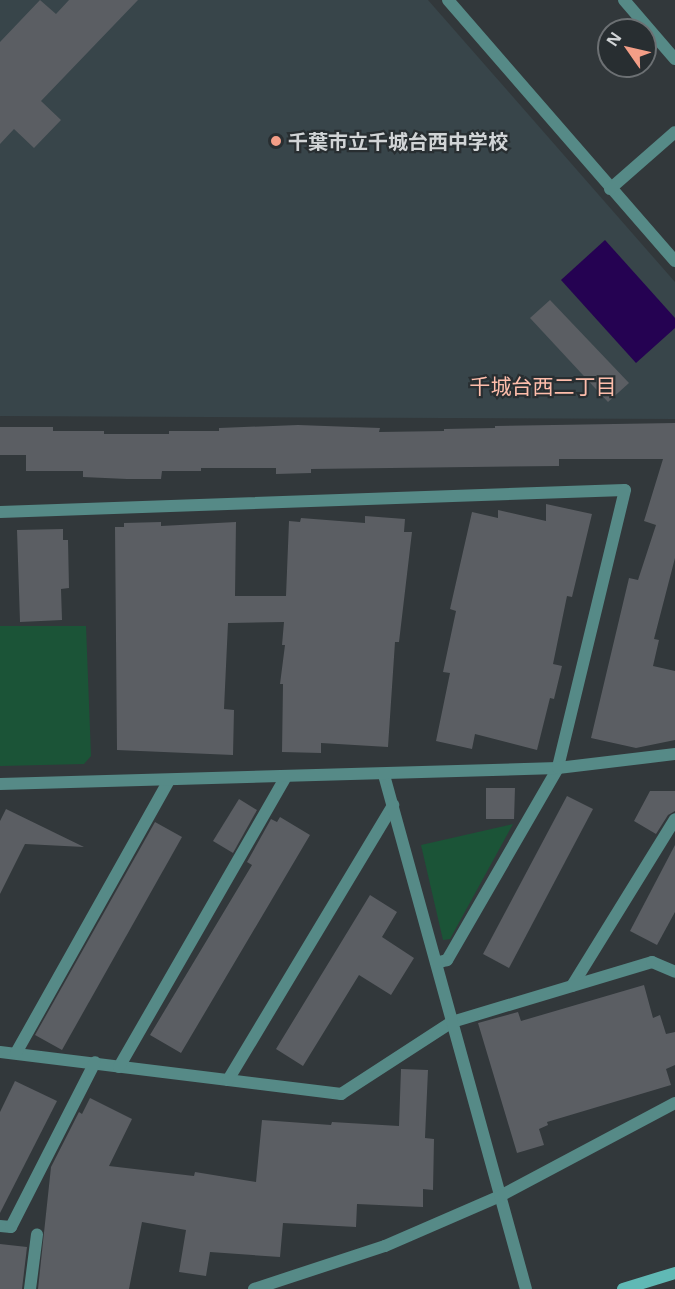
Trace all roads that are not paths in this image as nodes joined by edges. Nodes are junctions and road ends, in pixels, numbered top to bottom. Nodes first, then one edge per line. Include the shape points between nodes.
1 (448, 0) edge
2 (624, 0) edge
3 (675, 59) edge
4 (675, 132) edge
5 (610, 189) junction
6 (675, 261) edge
7 (0, 512) edge
8 (675, 754) edge
9 (558, 768) junction
10 (384, 775) junction
11 (286, 777) junction
12 (168, 780) junction
13 (0, 784) edge
14 (393, 805) junction
15 (675, 819) edge
16 (436, 963) junction
17 (675, 972) edge
18 (572, 986) junction
19 (452, 1022) junction
20 (0, 1052) edge
21 (16, 1053) junction
22 (95, 1062) junction
23 (119, 1067) junction
24 (228, 1080) junction
25 (675, 1103) edge
26 (500, 1196) junction
27 (0, 1226) edge
28 (37, 1233) dead end
29 (675, 1273) edge
30 (30, 1289) edge
31 (254, 1289) edge
32 (525, 1289) edge
33 (623, 1289) edge

1 - 5 street
2 - 3 street
4 - 5 street
5 - 6 street
7 - 9 street via 626,490
8 - 9 street
9 - 10 street
9 - 16 street via 447,960
10 - 11 street
10 - 14 street
11 - 12 street
11 - 23 street
12 - 13 street
12 - 21 street
14 - 16 street
14 - 24 street
15 - 18 street
16 - 19 street
17 - 18 street via 652,962
18 - 19 street
19 - 24 street via 341,1094
19 - 26 street
20 - 21 street
21 - 22 street
22 - 23 street
22 - 27 street via 11,1227
23 - 24 street
25 - 26 street
26 - 31 street via 385,1246
26 - 32 street
28 - 30 street
29 - 33 street

